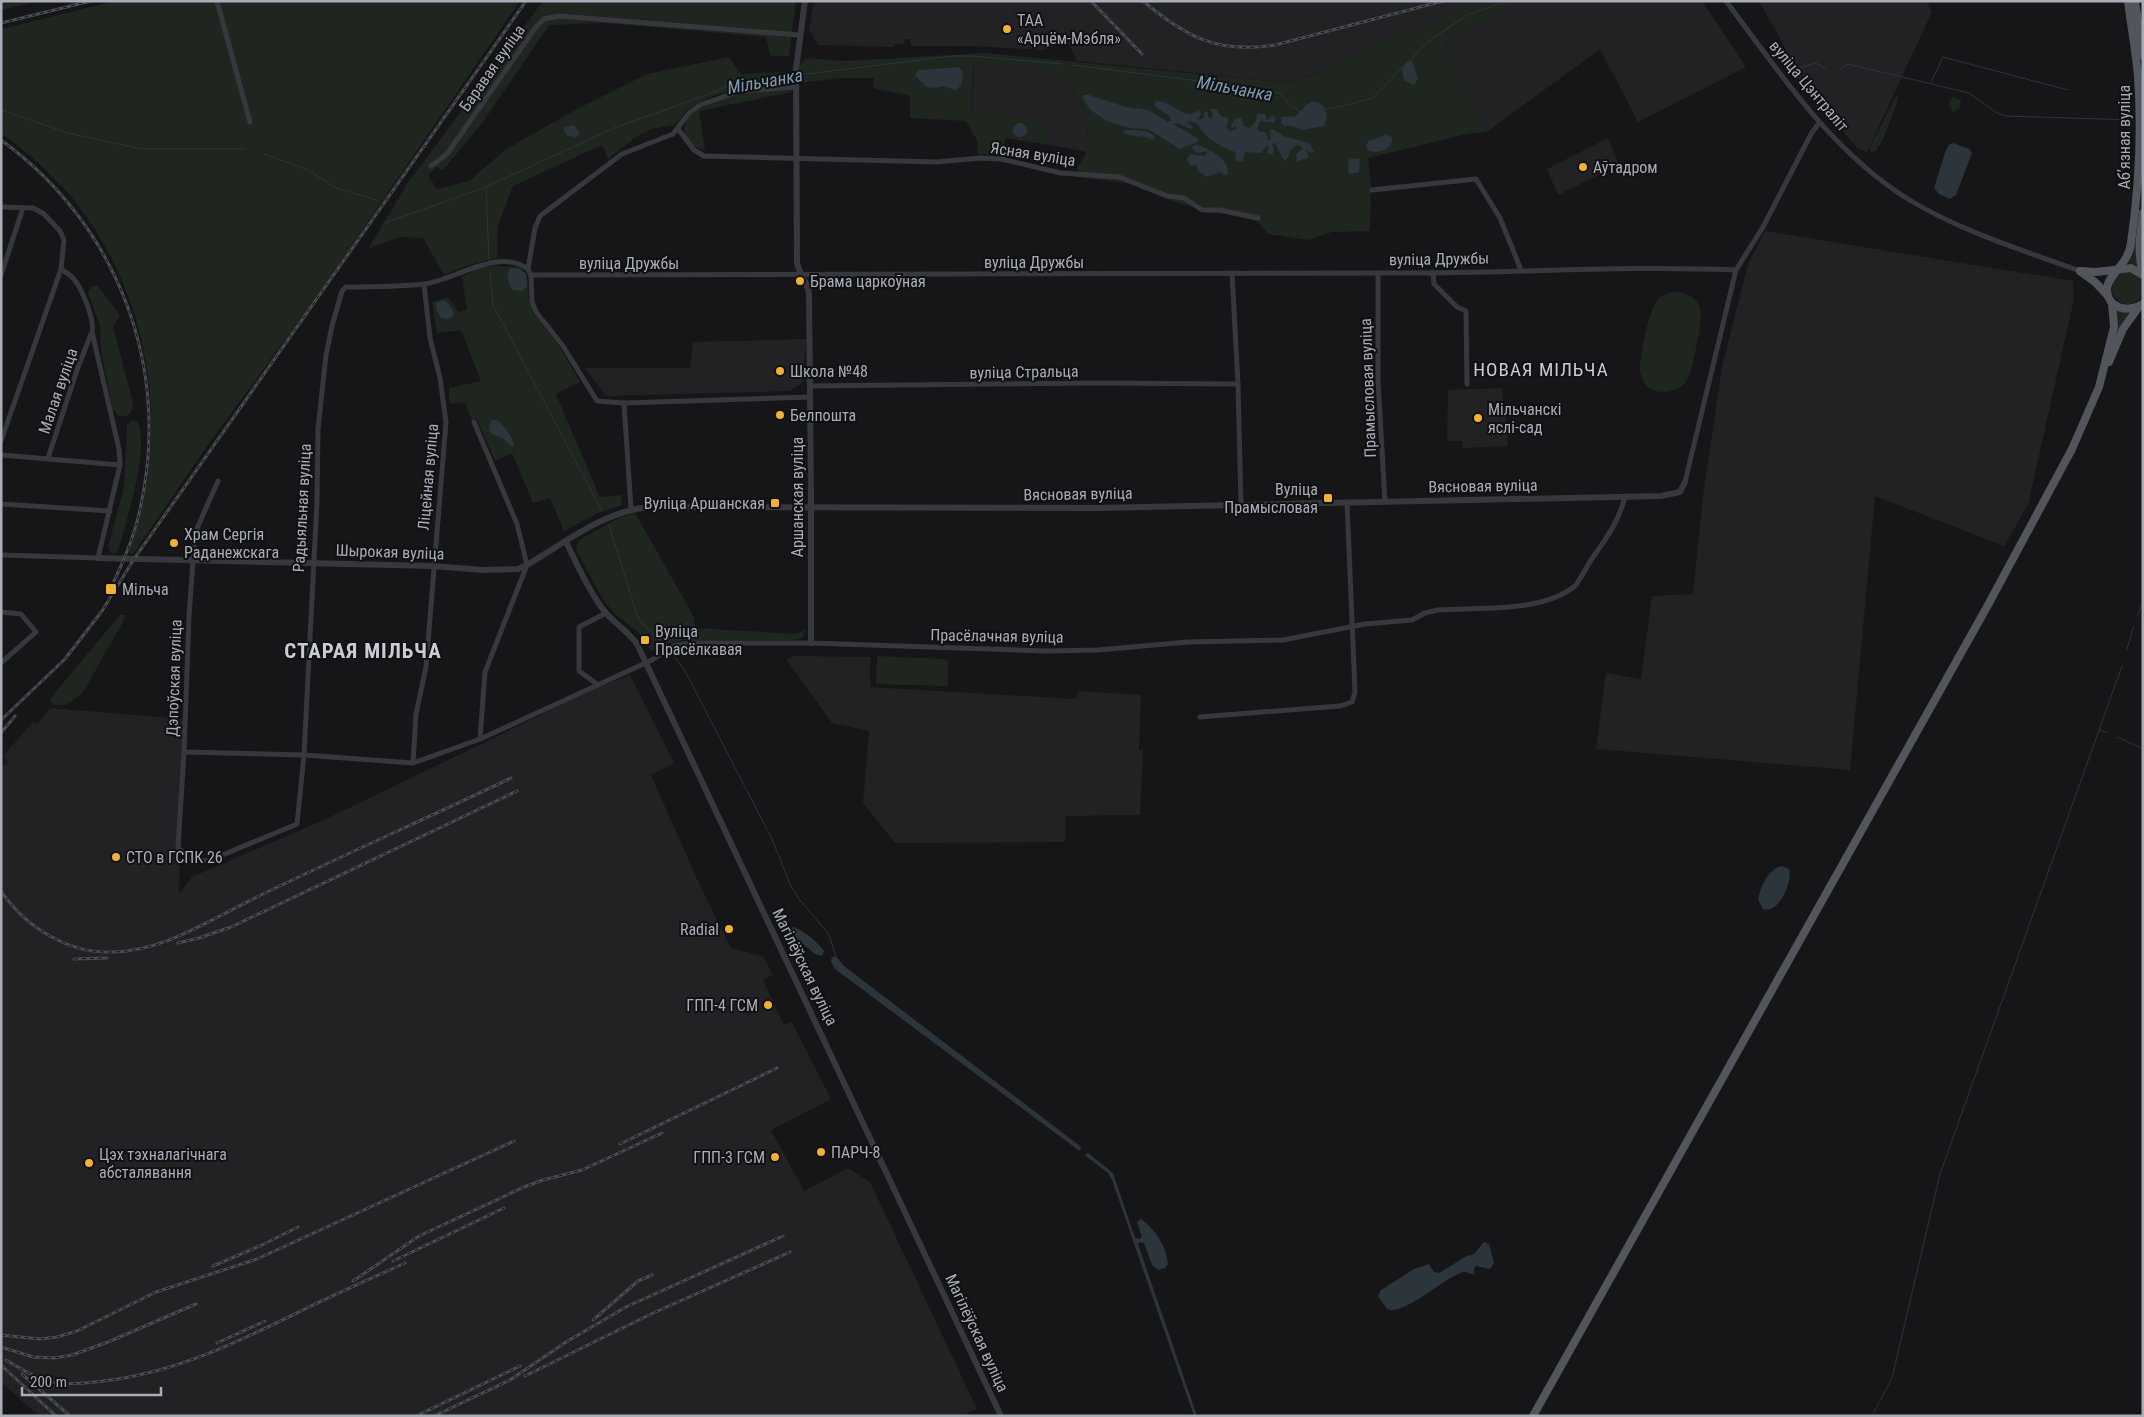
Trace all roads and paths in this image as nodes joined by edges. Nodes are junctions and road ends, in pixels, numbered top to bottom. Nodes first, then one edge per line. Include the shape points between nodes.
1 (217, 1) edge
2 (805, 1) edge
3 (1726, 1) edge
4 (2128, 1) edge
5 (2135, 1) edge
6 (799, 35) junction
7 (2143, 56) edge
8 (796, 85) junction
9 (250, 122) dead end
10 (1819, 123) junction
11 (678, 130) junction
12 (796, 157) junction
13 (431, 166) dead end
14 (1372, 190) dead end
15 (1, 207) edge
16 (23, 208) junction
17 (2143, 213) edge
18 (1258, 218) dead end
19 (61, 268) junction
20 (1521, 270) junction
21 (1736, 270) junction
22 (2080, 270) junction
23 (2119, 270) junction
24 (530, 272) junction
25 (1433, 272) junction
26 (1232, 273) junction
27 (1378, 273) junction
28 (2143, 274) edge
29 (1, 275) edge
30 (802, 276) junction
31 (424, 284) junction
32 (2110, 300) junction
33 (2142, 305) edge
34 (92, 332) junction
35 (2102, 374) junction
36 (1238, 384) junction
37 (1467, 384) dead end
38 (810, 386) junction
39 (810, 397) junction
40 (624, 403) junction
41 (474, 422) dead end
42 (1, 441) edge
43 (1, 455) edge
44 (48, 458) junction
45 (120, 464) junction
46 (218, 481) dead end
47 (1685, 482) joint
48 (1624, 497) junction
49 (1347, 502) junction
50 (1385, 502) junction
51 (1, 504) edge
52 (1241, 505) junction
53 (811, 508) junction
54 (631, 509) junction
55 (110, 510) junction
56 (566, 542) junction
57 (1, 555) edge
58 (98, 558) junction
59 (193, 560) junction
60 (312, 563) junction
61 (527, 565) junction
62 (433, 566) junction
63 (1, 612) edge
64 (606, 613) junction
65 (1351, 628) junction
66 (811, 643) junction
67 (646, 662) junction
68 (1, 663) edge
69 (597, 684) junction
70 (1200, 717) dead end
71 (480, 738) junction
72 (184, 752) junction
73 (304, 755) junction
74 (413, 764) junction
75 (208, 861) joint
76 (1000, 1416) edge
77 (1534, 1416) edge

1 - 9 street
2 - 6 street, Аршанская вуліца
3 - 10 street, вуліца Цэнтраліт
4 - 23 main road, Абʼязная вуліца via 2138,75 2140,169 2131,248
5 - 7 main road
6 - 8 street, Аршанская вуліца
6 - 13 street, Баравая вуліца via 559,16 544,19 447,154
8 - 11 street via 728,94 694,109
8 - 12 street, Аршанская вуліца
10 - 21 street
10 - 22 street, вуліца Цэнтраліт via 1889,186 1932,212
11 - 12 street, Ясная вуліца via 690,146 704,156
11 - 24 street via 622,154 540,216 534,234
12 - 18 street, Ясная вуліца via 937,162 1001,159 1062,173 1119,177 1167,196 1184,198 1202,210 1220,210
12 - 30 street, Аршанская вуліца via 797,262
14 - 20 street via 1476,179 1500,218
15 - 16 street
16 - 19 street via 33,208 44,214 60,231 64,240
16 - 29 street
17 - 28 main road via 2138,258
19 - 34 street via 74,279 82,294 94,326
19 - 42 street
20 - 21 street, вуліца Дружбы
20 - 25 street, вуліца Дружбы
21 - 47 street
22 - 23 main road
22 - 32 main road
23 - 28 main road via 2131,268
23 - 32 main road, Абʼязная вуліца via 2110,277 2107,287
24 - 30 street, вуліца Дружбы
24 - 31 street, Радыяльная вуліца via 521,265 493,263
24 - 40 street via 536,312 563,346 598,401
25 - 27 street, вуліца Дружбы
25 - 37 street via 1434,284 1466,312
26 - 27 street, вуліца Дружбы
26 - 30 street, вуліца Дружбы
26 - 36 street
27 - 50 street, Прамысловая вуліца via 1378,380
30 - 38 street, Аршанская вуліца via 808,289
31 - 60 street, Радыяльная вуліца via 346,287 342,291 326,355 318,429
31 - 62 street, Ліцейная вуліца via 430,338 446,422
32 - 33 main road via 2120,309 2130,310
32 - 35 main road, Абʼязная вуліца via 2114,327
33 - 35 main road via 2123,329
34 - 44 street, Малая вуліца
34 - 45 street
35 - 77 main road via 2072,450
36 - 38 street, вуліца Стральца
36 - 52 street
38 - 39 street, Аршанская вуліца
39 - 40 street
39 - 53 street, Аршанская вуліца
40 - 54 street
41 - 61 street via 517,524
43 - 44 street
44 - 45 street
45 - 55 street
46 - 59 street, Дэпоўская вуліца via 195,533
47 - 48 street, Вясновая вуліца via 1680,492
48 - 50 street, Вясновая вуліца
48 - 65 street, Прасёлачная вуліца via 1609,537 1576,584 1565,592 1524,606 1438,610 1412,620
49 - 50 street, Вясновая вуліца
49 - 52 street, Вясновая вуліца
49 - 65 street
51 - 55 street
52 - 53 street, Вясновая вуліца
53 - 54 street, Вясновая вуліца
53 - 66 street, Аршанская вуліца
54 - 56 street, Вясновая вуліца via 615,514
55 - 58 street
56 - 61 street, Вясновая вуліца
56 - 64 street, Магілёўская вуліца
57 - 58 street
58 - 59 street, Шырокая вуліца
59 - 60 street, Шырокая вуліца
59 - 72 street, Дэпоўская вуліца
60 - 62 street, Шырокая вуліца
60 - 73 street, Радыяльная вуліца
61 - 62 street, Шырокая вуліца via 502,571
61 - 71 street via 486,672
62 - 74 street, Ліцейная вуліца via 426,667 416,714
63 - 68 street via 21,614 36,632
64 - 67 street, Магілёўская вуліца via 630,635
64 - 69 street via 579,627 580,671
65 - 66 street, Прасёлачная вуліца via 1283,640 1188,642 1098,650
65 - 70 street via 1352,702 1340,706
66 - 67 street, Прасёлачная вуліца via 683,644
67 - 69 street, Прасёлачная вуліца
67 - 76 street, Магілёўская вуліца
69 - 71 street, Прасёлачная вуліца
71 - 74 street, Прасёлачная вуліца
72 - 73 street
72 - 75 street, Дэпоўская вуліца via 178,848 192,859
73 - 74 street
73 - 75 street, Радыяльная вуліца via 297,824

